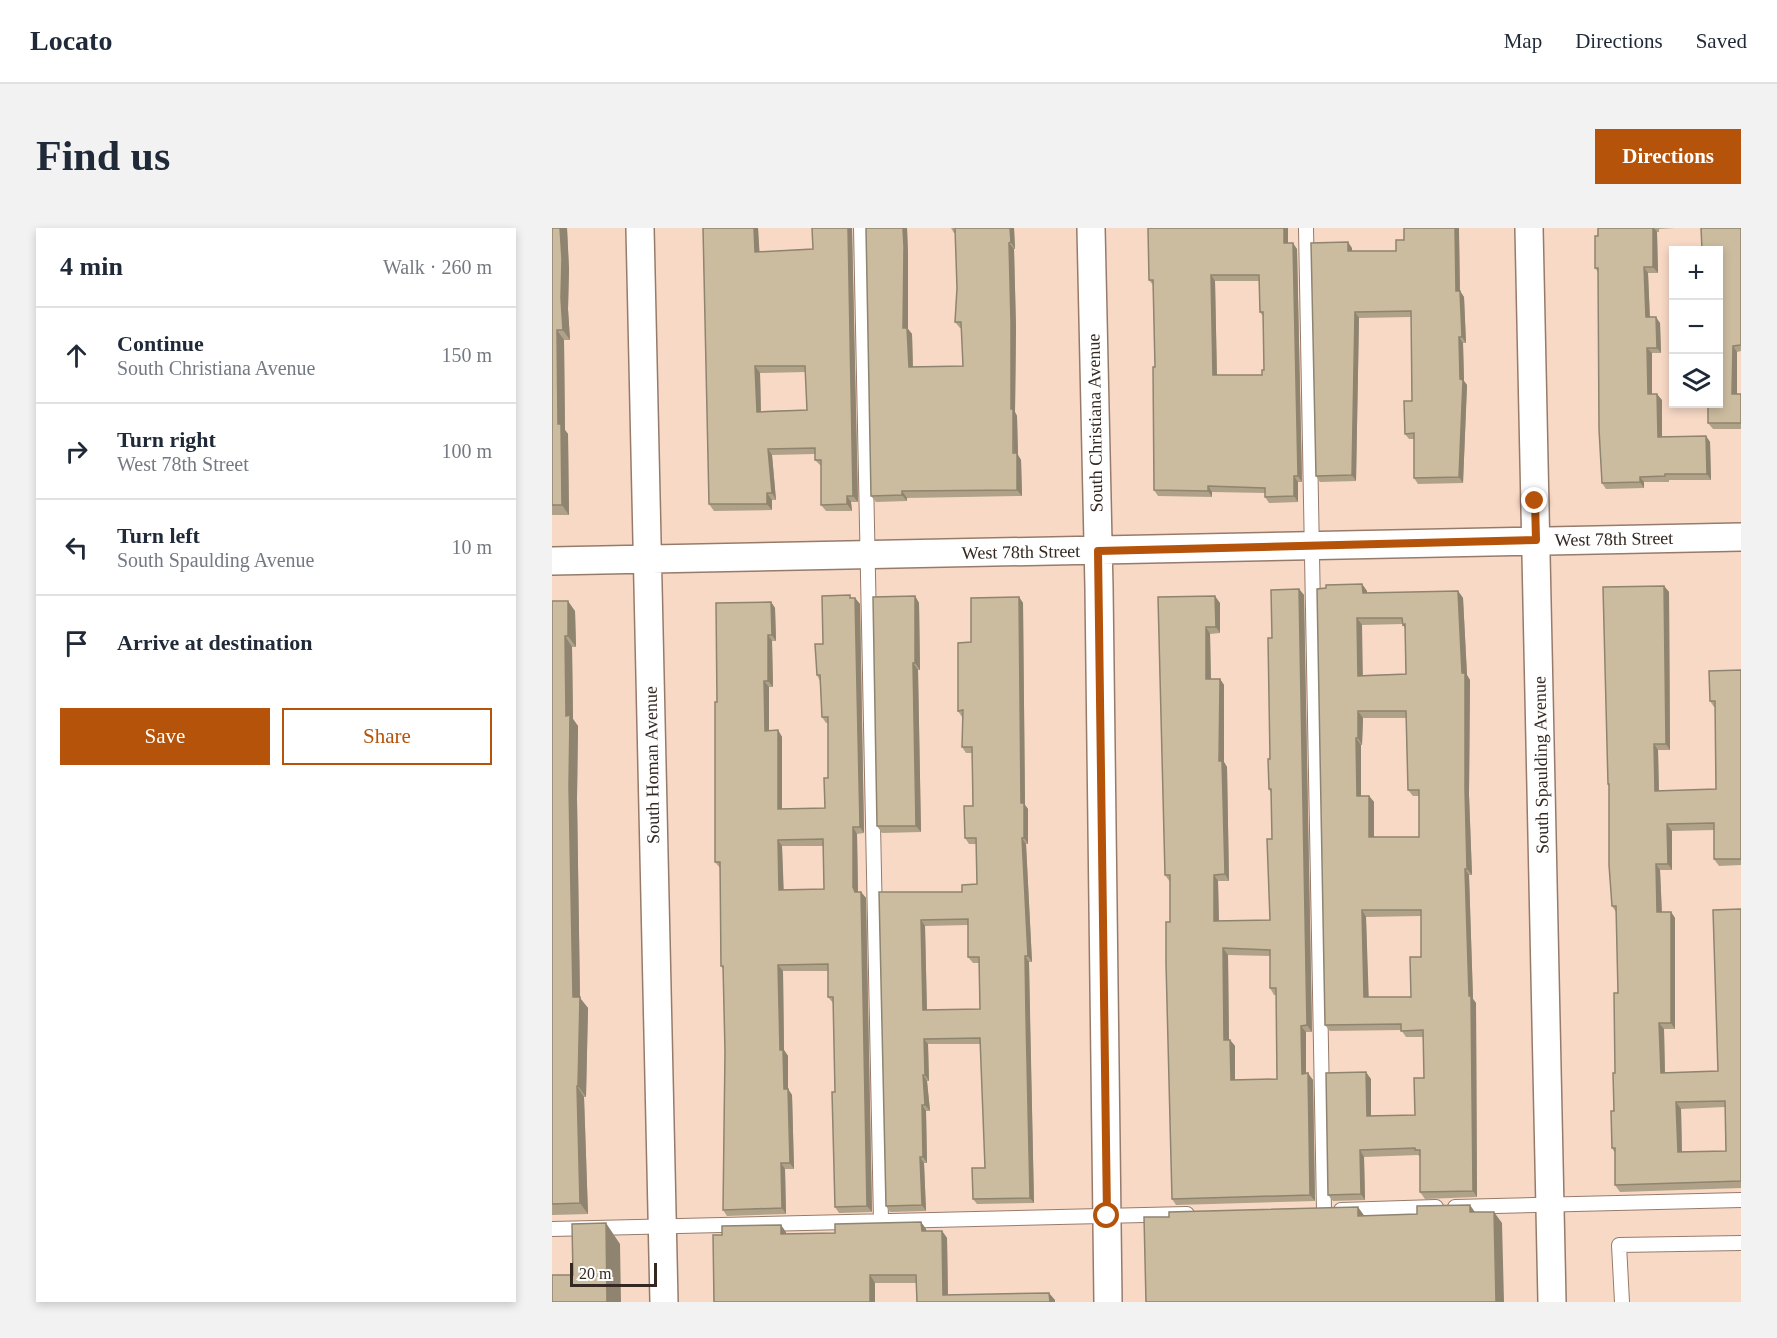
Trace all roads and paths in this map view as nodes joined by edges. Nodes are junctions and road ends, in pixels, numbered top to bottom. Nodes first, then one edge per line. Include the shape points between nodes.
1 (640, 228) edge
2 (861, 228) edge
3 (1091, 228) edge
4 (1306, 228) edge
5 (1529, 228) edge
6 (1741, 537) edge
7 (1536, 540) junction
8 (1313, 545) junction
9 (1098, 551) junction
10 (868, 555) junction
11 (647, 559) junction
12 (552, 561) edge
13 (1741, 1200) edge
14 (1550, 1205) junction
15 (1206, 1213) edge
16 (1107, 1216) junction
17 (881, 1221) junction
18 (663, 1226) junction
19 (552, 1229) edge
20 (1741, 1243) edge
21 (664, 1302) edge
22 (1108, 1302) edge
23 (1552, 1302) edge
24 (1622, 1302) edge

1 - 11 street, South Homan Avenue
2 - 10 lane
3 - 9 street, South Christiana Avenue
4 - 8 lane
5 - 7 street, South Spaulding Avenue
6 - 7 street, West 78th Street
7 - 8 street, West 78th Street
7 - 14 street, South Spaulding Avenue
8 - 9 street, West 78th Street
8 - 14 lane via 1318,1210
9 - 10 street, West 78th Street
9 - 16 street, South Christiana Avenue
10 - 11 street, West 78th Street
10 - 17 lane
11 - 12 street, West 78th Street
11 - 18 street, South Homan Avenue
13 - 14 lane
14 - 23 street, South Spaulding Avenue
15 - 16 lane
16 - 17 lane
16 - 22 street, South Christiana Avenue
17 - 18 lane
18 - 19 lane
18 - 21 street, South Homan Avenue
20 - 24 lane via 1619,1245

